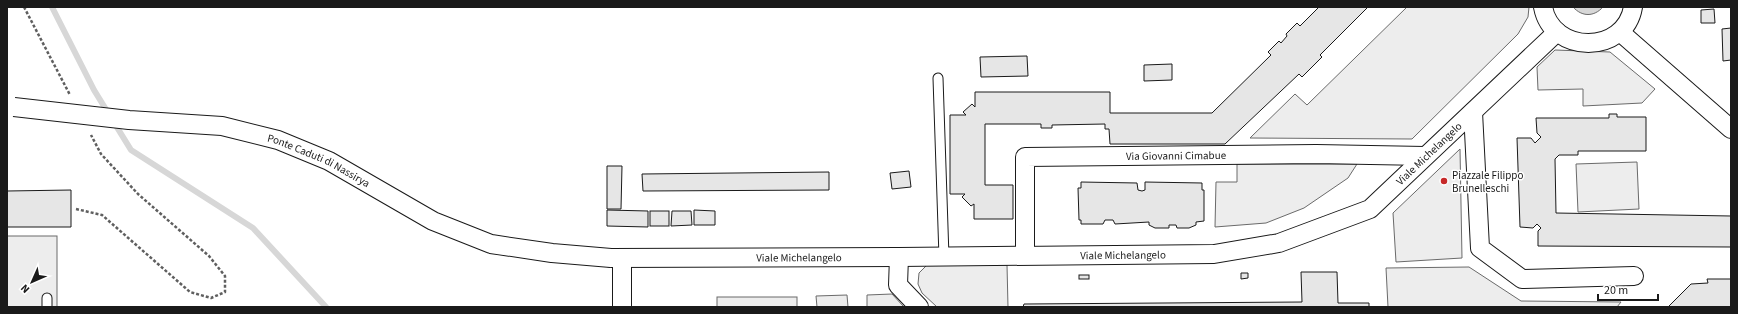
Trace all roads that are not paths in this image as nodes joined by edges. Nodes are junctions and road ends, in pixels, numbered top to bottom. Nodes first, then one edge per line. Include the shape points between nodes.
1 (1543, 7) edge
2 (1633, 7) edge
3 (1557, 32) junction
4 (1620, 32) junction
5 (938, 78) dead end
6 (10, 107) edge
7 (1473, 112) junction
8 (1731, 129) edge
9 (1425, 156) junction
10 (1025, 255) junction
11 (944, 257) junction
12 (616, 258) junction
13 (899, 258) junction
14 (1634, 276) dead end
15 (622, 307) edge
16 (919, 307) edge

1 - 3 street
2 - 4 street via 1628,22
3 - 4 street via 1577,43 1589,44 1611,39
3 - 7 street, Viale Michelangelo
4 - 8 street
5 - 11 lane
6 - 12 street, Ponte Caduti di Nassirya, bridge via 129,120 222,126 278,140 329,161 433,221 491,244 552,253
7 - 9 street, Viale Michelangelo
7 - 14 street via 1480,248 1522,279
9 - 10 street, Viale Michelangelo via 1370,209 1279,243 1214,254
9 - 10 street, Via Giovanni Cimabue via 1308,154 1025,157
10 - 11 street, Viale Michelangelo
11 - 13 street, Viale Michelangelo
12 - 13 street, Viale Michelangelo
12 - 15 street
13 - 16 street via 898,285

